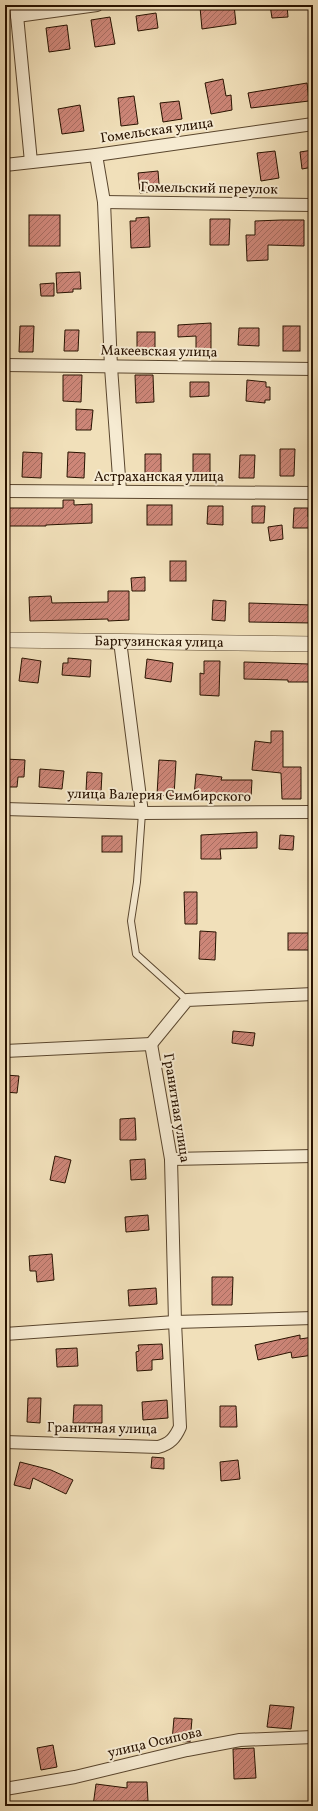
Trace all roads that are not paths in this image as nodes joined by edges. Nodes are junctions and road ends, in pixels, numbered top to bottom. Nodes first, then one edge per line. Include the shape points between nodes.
1 (97, 5) edge
2 (16, 11) edge
3 (313, 124) edge
4 (96, 155) junction
5 (31, 162) junction
6 (5, 166) edge
7 (104, 202) junction
8 (313, 205) edge
9 (5, 365) edge
10 (111, 367) junction
11 (313, 369) edge
12 (5, 491) edge
13 (120, 492) junction
14 (313, 493) edge
15 (5, 640) edge
16 (120, 641) junction
17 (313, 644) edge
18 (5, 808) edge
19 (313, 812) edge
20 (142, 813) junction
21 (313, 994) edge
22 (187, 1000) junction
23 (151, 1044) junction
24 (5, 1052) edge
25 (313, 1156) edge
26 (172, 1159) junction
27 (313, 1318) edge
28 (175, 1322) junction
29 (5, 1334) edge
30 (5, 1442) edge
31 (313, 1736) edge
32 (5, 1789) edge

1 - 2 street
2 - 5 street
3 - 4 street, Гомельская улица
4 - 5 street, Гомельская улица
4 - 7 street
5 - 6 street, Гомельская улица
7 - 8 street, Гомельский переулок
7 - 10 street
9 - 10 street, Макеевская улица
10 - 11 street, Макеевская улица
10 - 13 street
12 - 13 street, Астраханская улица
13 - 14 street, Астраханская улица
15 - 16 street, Баргузинская улица
16 - 17 street, Баргузинская улица
16 - 20 street
18 - 20 street, улица Валерия Симбирского
19 - 20 street, улица Валерия Симбирского
20 - 22 lane via 131,922 136,954
21 - 22 street
22 - 23 street
23 - 24 street
23 - 26 street, Гранитная улица
25 - 26 street
26 - 28 street, Гранитная улица
27 - 28 street
28 - 29 street
28 - 30 street, Гранитная улица via 180,1427 175,1438 168,1444 158,1447
31 - 32 street, улица Осипова via 240,1740 75,1777

